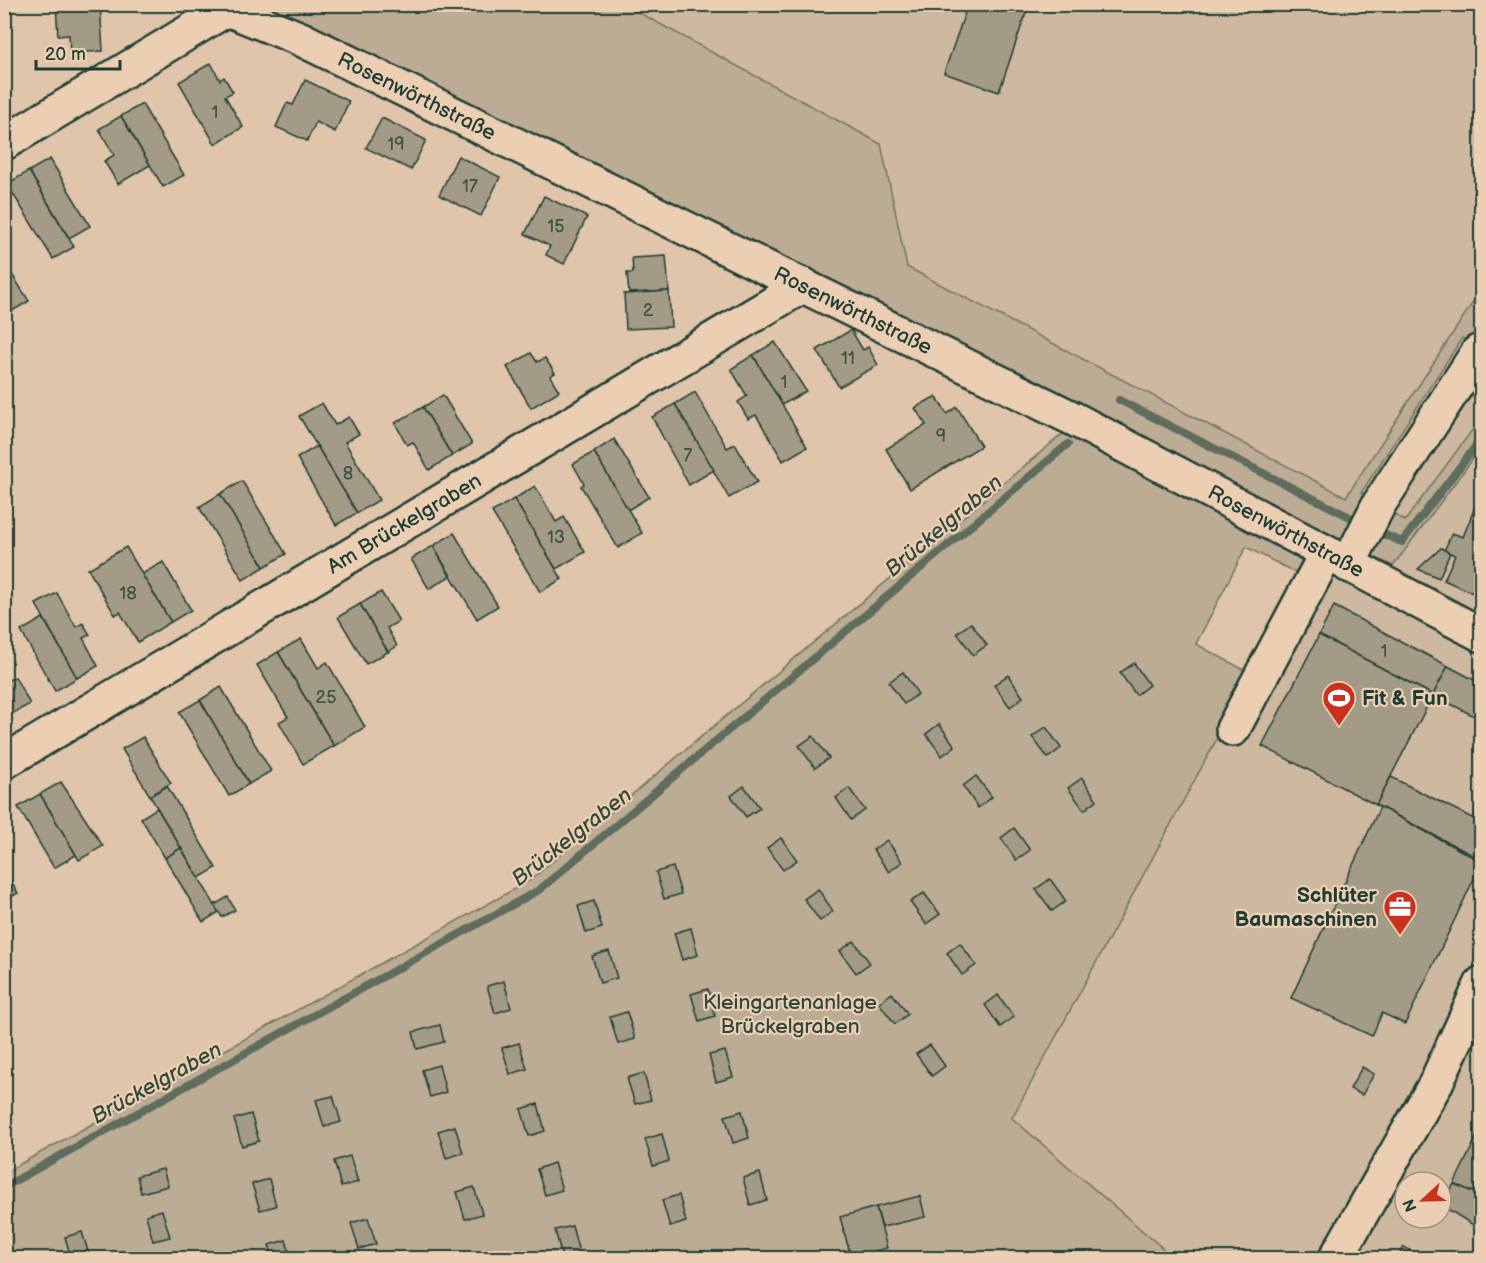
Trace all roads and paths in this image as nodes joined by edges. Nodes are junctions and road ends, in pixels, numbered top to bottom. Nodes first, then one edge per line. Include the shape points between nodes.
1 (221, 7) edge
2 (4, 143) edge
3 (804, 285) junction
4 (1478, 352) dead end
5 (1337, 560) junction
6 (1482, 635) edge
7 (1233, 729) dead end
8 (4, 762) edge
9 (1482, 983) edge
10 (1336, 1258) edge

1 - 2 street
1 - 3 street, Rosenwörthstraße via 301,39
3 - 5 street, Rosenwörthstraße via 1074,419
3 - 8 street, Am Brückelgraben
4 - 5 street via 1379,504
5 - 6 street, Rosenwörthstraße
5 - 7 street
9 - 10 street via 1435,1085

